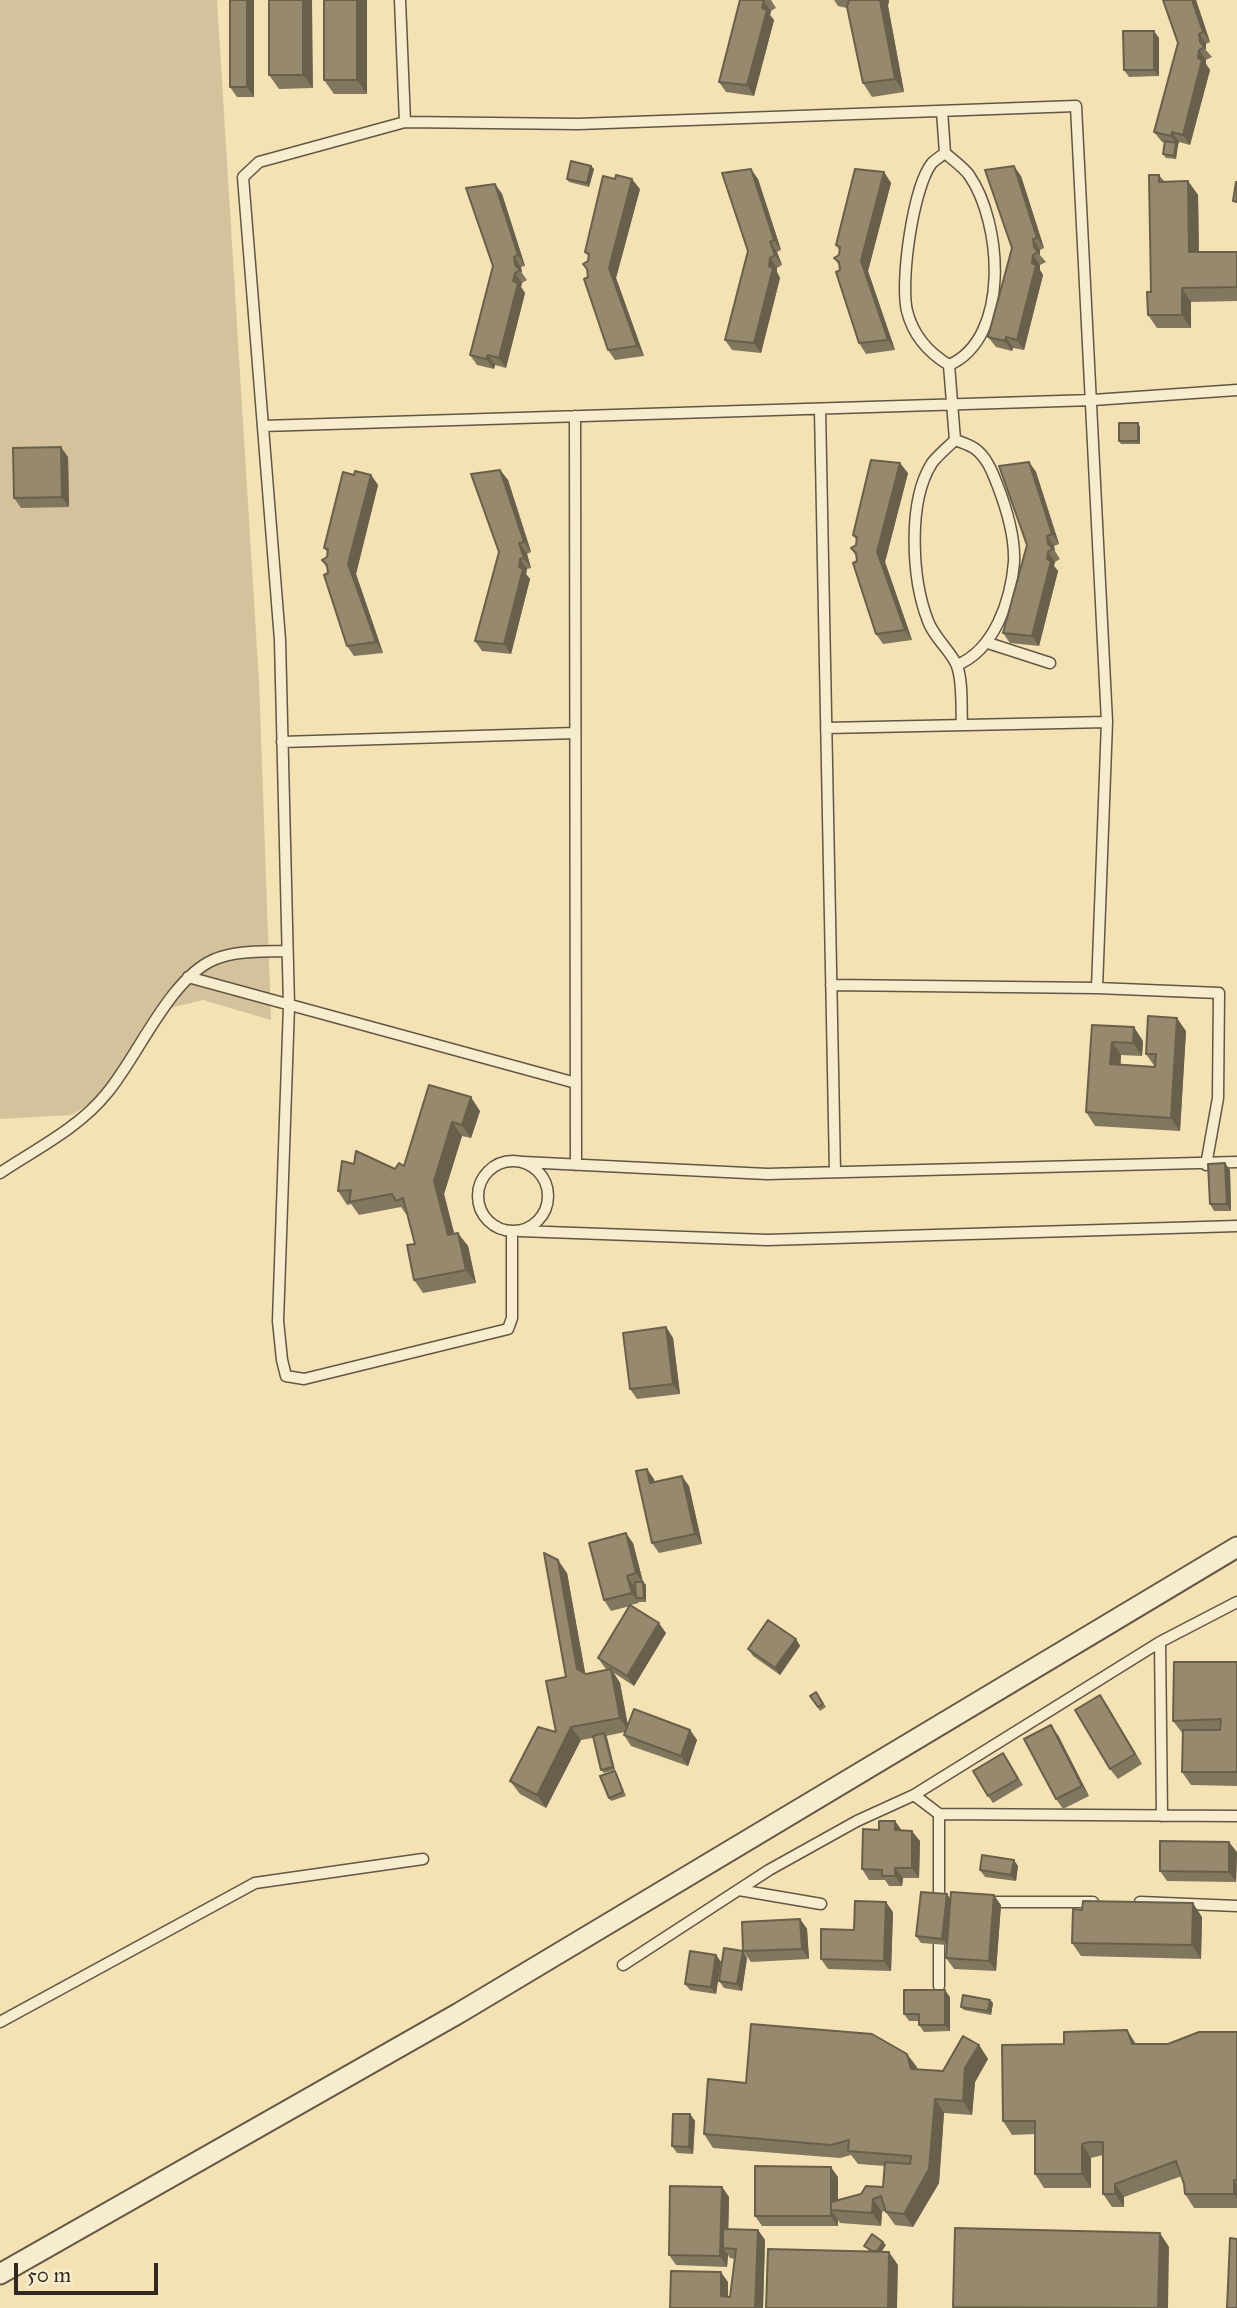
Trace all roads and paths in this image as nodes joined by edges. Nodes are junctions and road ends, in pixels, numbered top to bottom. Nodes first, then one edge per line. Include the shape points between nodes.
1 (400, 0) edge
2 (942, 111) junction
3 (405, 122) junction
4 (945, 153) junction
5 (949, 365) junction
6 (1237, 390) edge
7 (1093, 400) junction
8 (952, 404) junction
9 (820, 409) junction
10 (575, 416) junction
11 (263, 426) junction
12 (955, 440) junction
13 (989, 643) junction
14 (1049, 663) dead end
15 (957, 665) junction
16 (1107, 722) junction
17 (962, 725) junction
18 (827, 727) junction
19 (575, 733) junction
20 (282, 742) junction
21 (287, 951) junction
22 (188, 977) junction
23 (831, 985) junction
24 (1097, 988) junction
25 (289, 1006) junction
26 (576, 1083) junction
27 (1237, 1162) edge
28 (523, 1163) junction
29 (576, 1165) junction
30 (1206, 1165) junction
31 (835, 1172) junction
32 (0, 1173) edge
33 (1237, 1226) edge
34 (516, 1232) junction
35 (1237, 1547) edge
36 (1237, 1602) edge
37 (1160, 1642) junction
38 (914, 1795) junction
39 (939, 1814) junction
40 (1162, 1815) junction
41 (1237, 1816) edge
42 (423, 1859) dead end
43 (739, 1890) junction
44 (939, 1902) junction
45 (952, 1902) edge
46 (979, 1902) edge
47 (1101, 1902) edge
48 (1129, 1902) edge
49 (821, 1904) dead end
50 (1237, 1906) edge
51 (623, 1965) dead end
52 (939, 1986) dead end
53 (0, 2022) edge
54 (0, 2274) edge

1 - 3 lane
2 - 3 lane via 578,124
2 - 4 lane
2 - 7 lane via 1076,106
3 - 11 lane via 259,162 243,177
4 - 5 lane via 932,163 919,192 905,286 913,327 934,356
4 - 5 lane via 968,175 979,195 997,278 994,300 976,342
5 - 8 lane
6 - 7 lane
7 - 8 lane
7 - 16 lane
8 - 9 lane
8 - 12 lane
9 - 10 lane
9 - 18 lane
10 - 11 lane
10 - 19 lane
11 - 20 lane via 280,640
12 - 13 lane via 975,449 989,465 1010,530 1014,561 1009,593
12 - 15 lane via 932,463 921,490 916,551 928,623
13 - 14 lane
13 - 15 lane via 973,659
15 - 17 lane
16 - 17 lane
16 - 24 lane
17 - 18 lane
18 - 23 lane
19 - 20 lane
19 - 26 lane
20 - 21 lane
21 - 22 lane via 237,953 214,960
21 - 25 lane
22 - 25 lane
22 - 32 lane via 108,1093 85,1118
23 - 24 lane
23 - 31 lane
24 - 30 lane via 1219,993 1218,1098
25 - 26 lane
25 - 34 lane via 278,1321 286,1376 304,1379 508,1329
26 - 29 lane
27 - 30 lane
28 - 29 lane
28 - 34 lane via 542,1176 548,1198 540,1220
28 - 34 lane via 491,1168 479,1186 485,1218 493,1226
29 - 31 lane via 767,1174
30 - 31 lane
33 - 34 lane via 767,1240
35 - 54 street via 458,2013
36 - 37 lane
37 - 38 lane
37 - 40 lane
38 - 39 lane
38 - 43 lane via 857,1821
39 - 40 lane
39 - 44 lane
40 - 41 lane
42 - 53 lane via 255,1883
43 - 49 lane
43 - 51 lane
44 - 45 lane
44 - 52 lane
46 - 47 lane
48 - 50 lane

